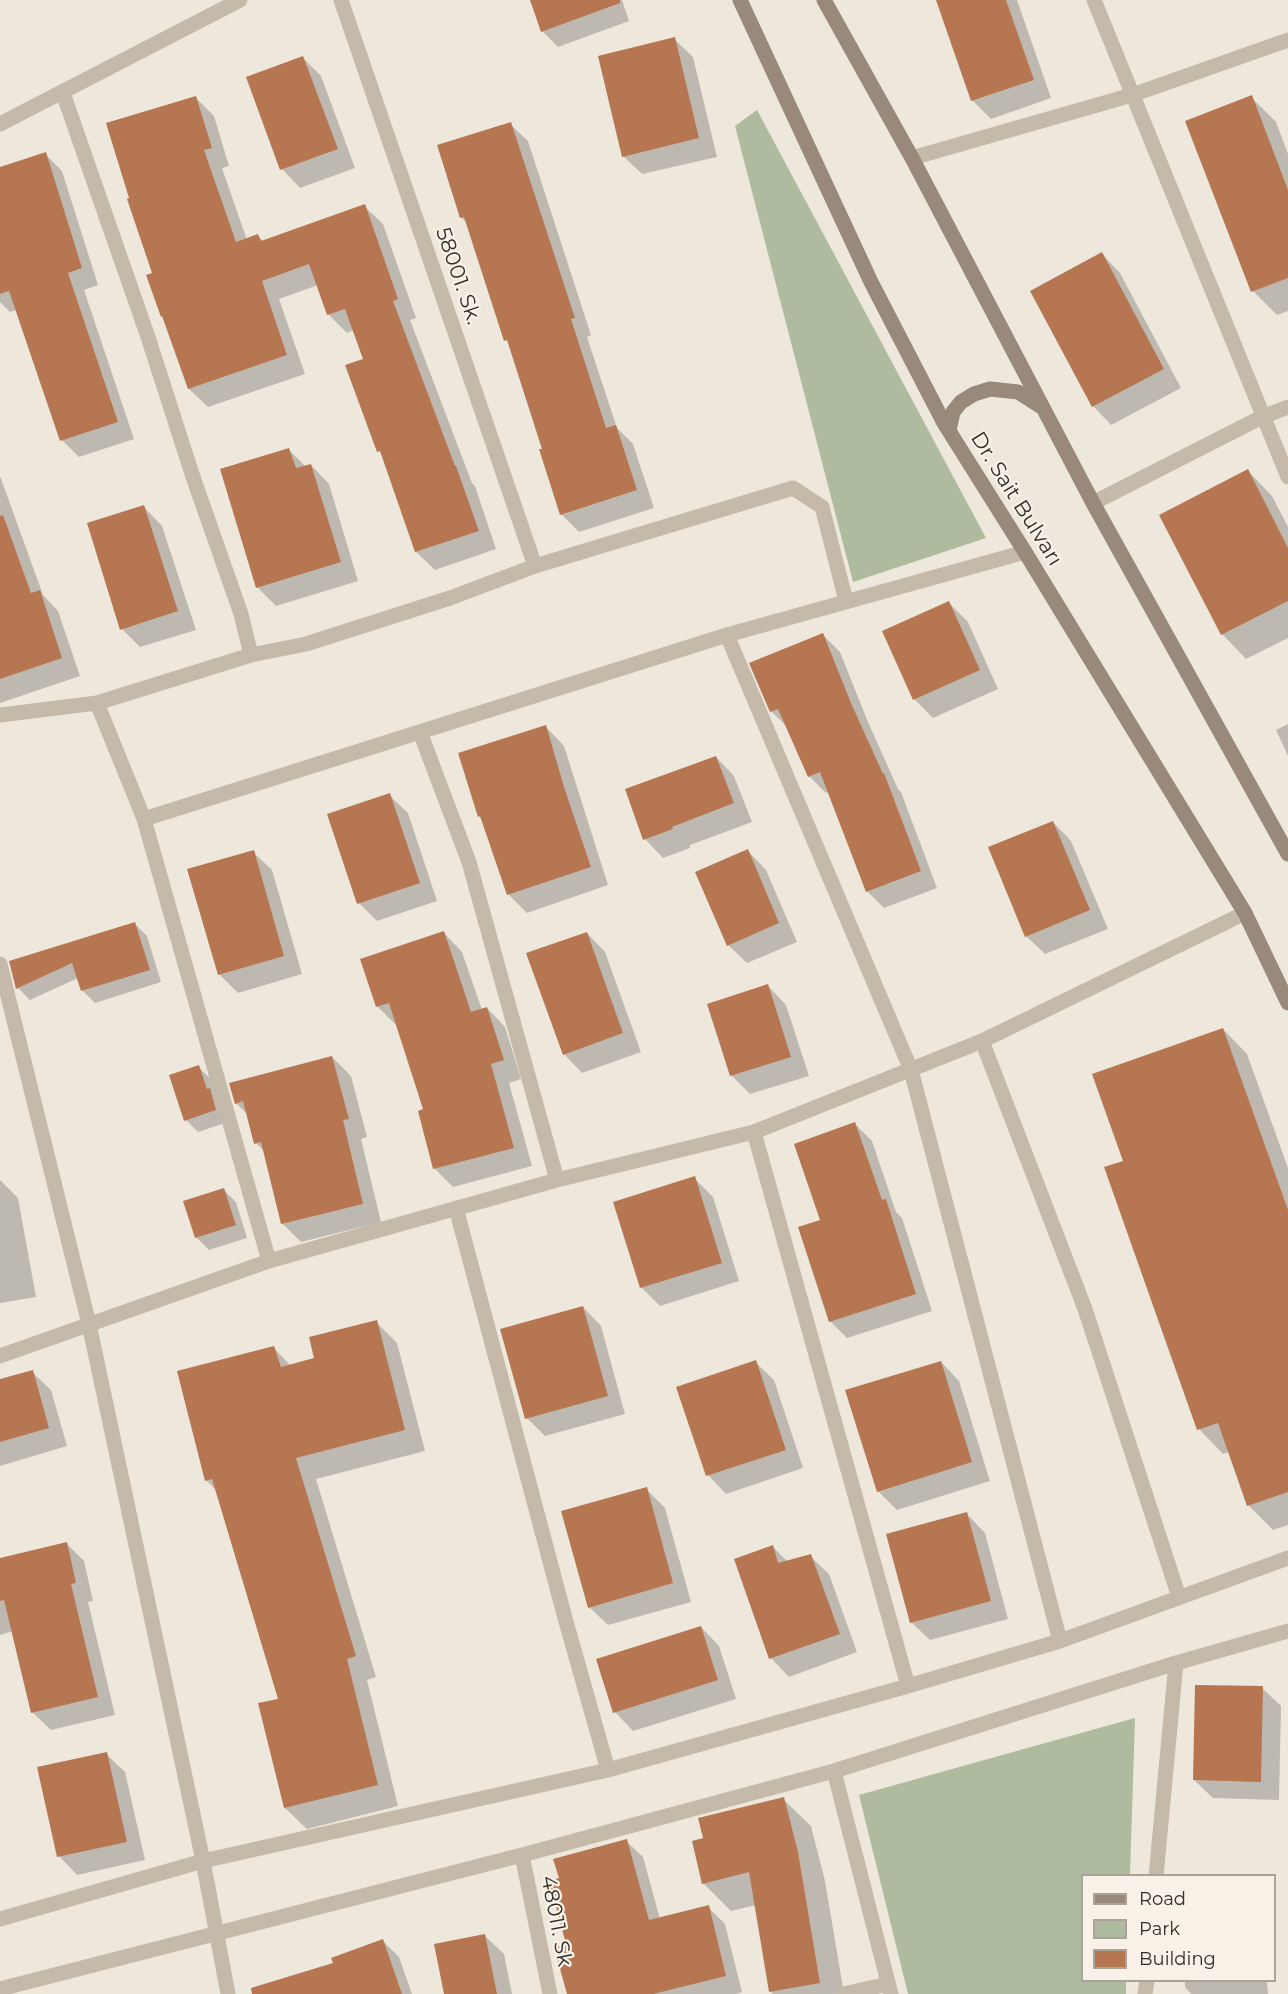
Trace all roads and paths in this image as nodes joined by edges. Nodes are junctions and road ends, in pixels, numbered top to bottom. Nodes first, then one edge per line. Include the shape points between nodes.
1 (240, 0) edge
2 (341, 0) edge
3 (740, 0) edge
4 (824, 0) edge
5 (1094, 0) edge
6 (1288, 40) edge
7 (63, 93) junction
8 (1132, 94) junction
9 (0, 124) edge
10 (912, 158) junction
11 (1288, 407) edge
12 (1043, 408) junction
13 (1262, 417) junction
14 (949, 431) junction
15 (1288, 477) edge
16 (1093, 503) junction
17 (1025, 552) junction
18 (535, 566) junction
19 (846, 601) junction
20 (728, 635) junction
21 (251, 654) junction
22 (97, 703) junction
23 (0, 715) edge
24 (420, 732) junction
25 (144, 819) junction
26 (1288, 854) edge
27 (1245, 913) junction
28 (0, 964) edge
29 (1288, 1004) edge
30 (982, 1041) junction
31 (911, 1070) junction
32 (754, 1132) junction
33 (557, 1180) junction
34 (456, 1208) junction
35 (269, 1261) junction
36 (89, 1324) junction
37 (0, 1356) edge
38 (1288, 1558) edge
39 (1179, 1597) junction
40 (1288, 1631) edge
41 (1060, 1641) junction
42 (1176, 1663) junction
43 (908, 1686) junction
44 (608, 1770) junction
45 (834, 1771) junction
46 (522, 1855) junction
47 (203, 1861) junction
48 (1156, 1874) edge
49 (0, 1919) edge
50 (216, 1932) junction
51 (0, 1989) edge
52 (890, 1989) edge
53 (228, 1994) edge
54 (550, 1994) edge
55 (843, 1994) edge

1 - 7 street
2 - 18 street, 58001. Sk.
3 - 14 main road, Dr. Sait Bulvarı via 871,282
4 - 10 main road
5 - 8 street
6 - 8 street
7 - 9 street
7 - 21 street via 241,614
8 - 10 street
8 - 13 street
10 - 12 main road
11 - 13 street
12 - 14 main road via 1018,392 990,389 961,402 953,412
12 - 16 main road
13 - 15 street
13 - 16 street
14 - 17 main road, Dr. Sait Bulvarı
16 - 26 main road
17 - 19 street
17 - 27 main road, Dr. Sait Bulvarı
18 - 19 street via 793,488 822,507
18 - 21 street via 306,644
19 - 20 street
20 - 24 street
20 - 31 street
21 - 22 street
22 - 23 street
22 - 25 street
24 - 25 street
24 - 33 street via 469,862
25 - 35 street
27 - 29 main road, Dr. Sait Bulvarı
27 - 30 street
28 - 36 street
30 - 31 street
30 - 39 street via 1085,1309
31 - 32 street
31 - 41 street
32 - 33 street
32 - 43 street
33 - 34 street
34 - 35 street
34 - 44 street
35 - 36 street
36 - 37 street
36 - 47 street
38 - 39 street
39 - 41 street
40 - 42 street
41 - 43 street
42 - 45 street
42 - 48 street
43 - 44 street
44 - 47 street
45 - 46 street
45 - 52 street
46 - 50 street
46 - 54 street, 48011. Sk
47 - 49 street
47 - 50 street
50 - 51 street
50 - 53 street
52 - 55 street

